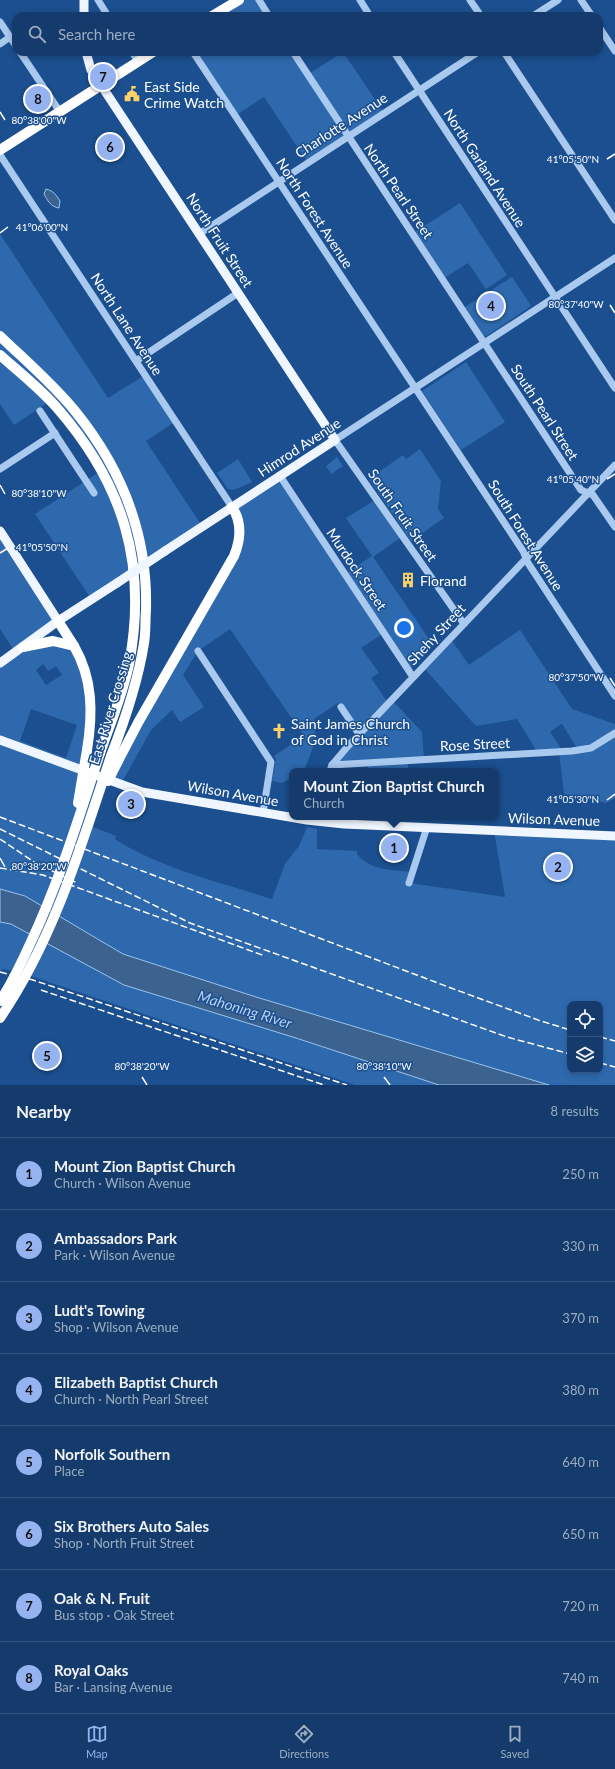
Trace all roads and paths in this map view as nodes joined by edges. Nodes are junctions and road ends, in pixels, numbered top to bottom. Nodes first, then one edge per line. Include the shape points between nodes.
1 (84, 0) edge
2 (98, 0) edge
3 (259, 0) edge
4 (360, 0) edge
5 (470, 0) edge
6 (558, 0) edge
7 (581, 0) edge
8 (234, 1) edge
9 (84, 12) edge
10 (106, 12) edge
11 (218, 12) edge
12 (266, 12) edge
13 (368, 12) edge
14 (478, 12) edge
15 (539, 12) edge
16 (589, 12) edge
17 (0, 22) edge
18 (603, 33) edge
19 (10, 37) junction
20 (12, 40) edge
21 (0, 44) edge
22 (615, 51) edge
23 (23, 56) edge
24 (87, 56) edge
25 (135, 56) edge
26 (146, 56) edge
27 (196, 56) edge
28 (296, 56) edge
29 (397, 56) edge
30 (472, 56) edge
31 (507, 56) edge
32 (138, 61) junction
33 (101, 85) junction
34 (419, 91) junction
35 (60, 112) junction
36 (348, 137) junction
37 (0, 150) edge
38 (0, 155) edge
39 (279, 182) junction
40 (615, 220) edge
41 (199, 234) junction
42 (615, 258) edge
43 (238, 293) junction
44 (555, 298) junction
45 (0, 336) edge
46 (485, 344) junction
47 (0, 355) edge
48 (136, 361) junction
49 (615, 388) edge
50 (416, 389) junction
51 (40, 411) dead end
52 (55, 434) junction
53 (336, 440) junction
54 (615, 466) edge
55 (0, 469) edge
56 (280, 476) junction
57 (94, 493) dead end
58 (588, 493) junction
59 (232, 507) junction
60 (615, 527) edge
61 (0, 531) edge
62 (526, 558) junction
63 (58, 621) junction
64 (464, 624) junction
65 (74, 646) junction
66 (23, 647) junction
67 (198, 651) dead end
68 (0, 663) edge
69 (413, 677) junction
70 (615, 696) edge
71 (341, 707) dead end
72 (615, 733) edge
73 (359, 734) junction
74 (0, 740) edge
75 (114, 758) junction
76 (331, 768) edge
77 (263, 813) junction
78 (289, 816) edge
79 (327, 820) edge
80 (427, 828) junction
81 (72, 836) junction
82 (615, 836) edge
83 (409, 883) dead end
84 (0, 1001) edge
85 (0, 1018) edge

1 - 9 main road
2 - 10 street
3 - 12 street
4 - 13 street
5 - 14 street
6 - 15 street
7 - 16 street
8 - 11 highway
17 - 19 street
18 - 22 street
19 - 20 street
19 - 21 street
23 - 35 street
24 - 33 main road, North Fruit Street via 91,70
25 - 32 street
26 - 32 highway
27 - 39 street, North Forest Avenue
28 - 36 street, North Pearl Street
29 - 34 street, North Garland Avenue
30 - 34 street, Charlotte Avenue
31 - 40 street
32 - 33 highway
33 - 35 highway
33 - 41 main road, North Fruit Street
34 - 36 street, Charlotte Avenue
34 - 44 street, North Garland Avenue
35 - 37 highway
36 - 39 street, Charlotte Avenue
36 - 46 street, North Pearl Street
38 - 48 street, North Lane Avenue
39 - 41 street, Charlotte Avenue
39 - 50 street, North Forest Avenue
41 - 43 main road, North Fruit Street
42 - 44 street, Himrod Avenue
43 - 48 street
43 - 53 main road, North Fruit Street
44 - 46 street, Himrod Avenue
44 - 49 street, North Garland Avenue
45 - 75 highway, East River Crossing via 58,392 98,441 123,488 142,544 146,578 145,642
46 - 50 street, Himrod Avenue
46 - 58 street, South Pearl Street via 581,490
47 - 81 highway, East River Crossing, bridge via 57,407 78,434 111,486 126,526 134,563 136,602 129,664
48 - 59 street, North Lane Avenue
50 - 53 street, Himrod Avenue
50 - 62 street, South Forest Avenue
51 - 52 street
52 - 55 street
52 - 57 street
53 - 56 main road, Himrod Avenue
53 - 64 street, South Fruit Street
54 - 58 street, Shehy Street
56 - 59 main road, Himrod Avenue
56 - 69 street, Murdock Street
58 - 60 street, South Pearl Street via 594,496
58 - 62 street, Shehy Street
59 - 63 main road, Himrod Avenue, bridge
59 - 75 highway via 240,532 234,556
61 - 63 main road
62 - 64 street, Shehy Street
62 - 70 street, South Forest Avenue
63 - 65 highway
63 - 66 main road, Himrod Avenue
64 - 69 street, Shehy Street
65 - 66 highway via 53,641
65 - 81 highway, bridge via 85,671 91,696 92,722
66 - 68 main road, Himrod Avenue
67 - 77 street via 270,759
69 - 73 street, Shehy Street
71 - 73 street
72 - 76 street, Rose Street via 591,748 572,751
73 - 76 street, Shehy Street
74 - 77 main road, Wilson Avenue via 142,792
75 - 85 highway, bridge via 52,925 18,992
77 - 78 main road, Wilson Avenue
79 - 80 main road, Wilson Avenue
80 - 82 main road, Wilson Avenue
80 - 83 street
81 - 84 highway, East River Crossing, bridge via 40,922 10,986

